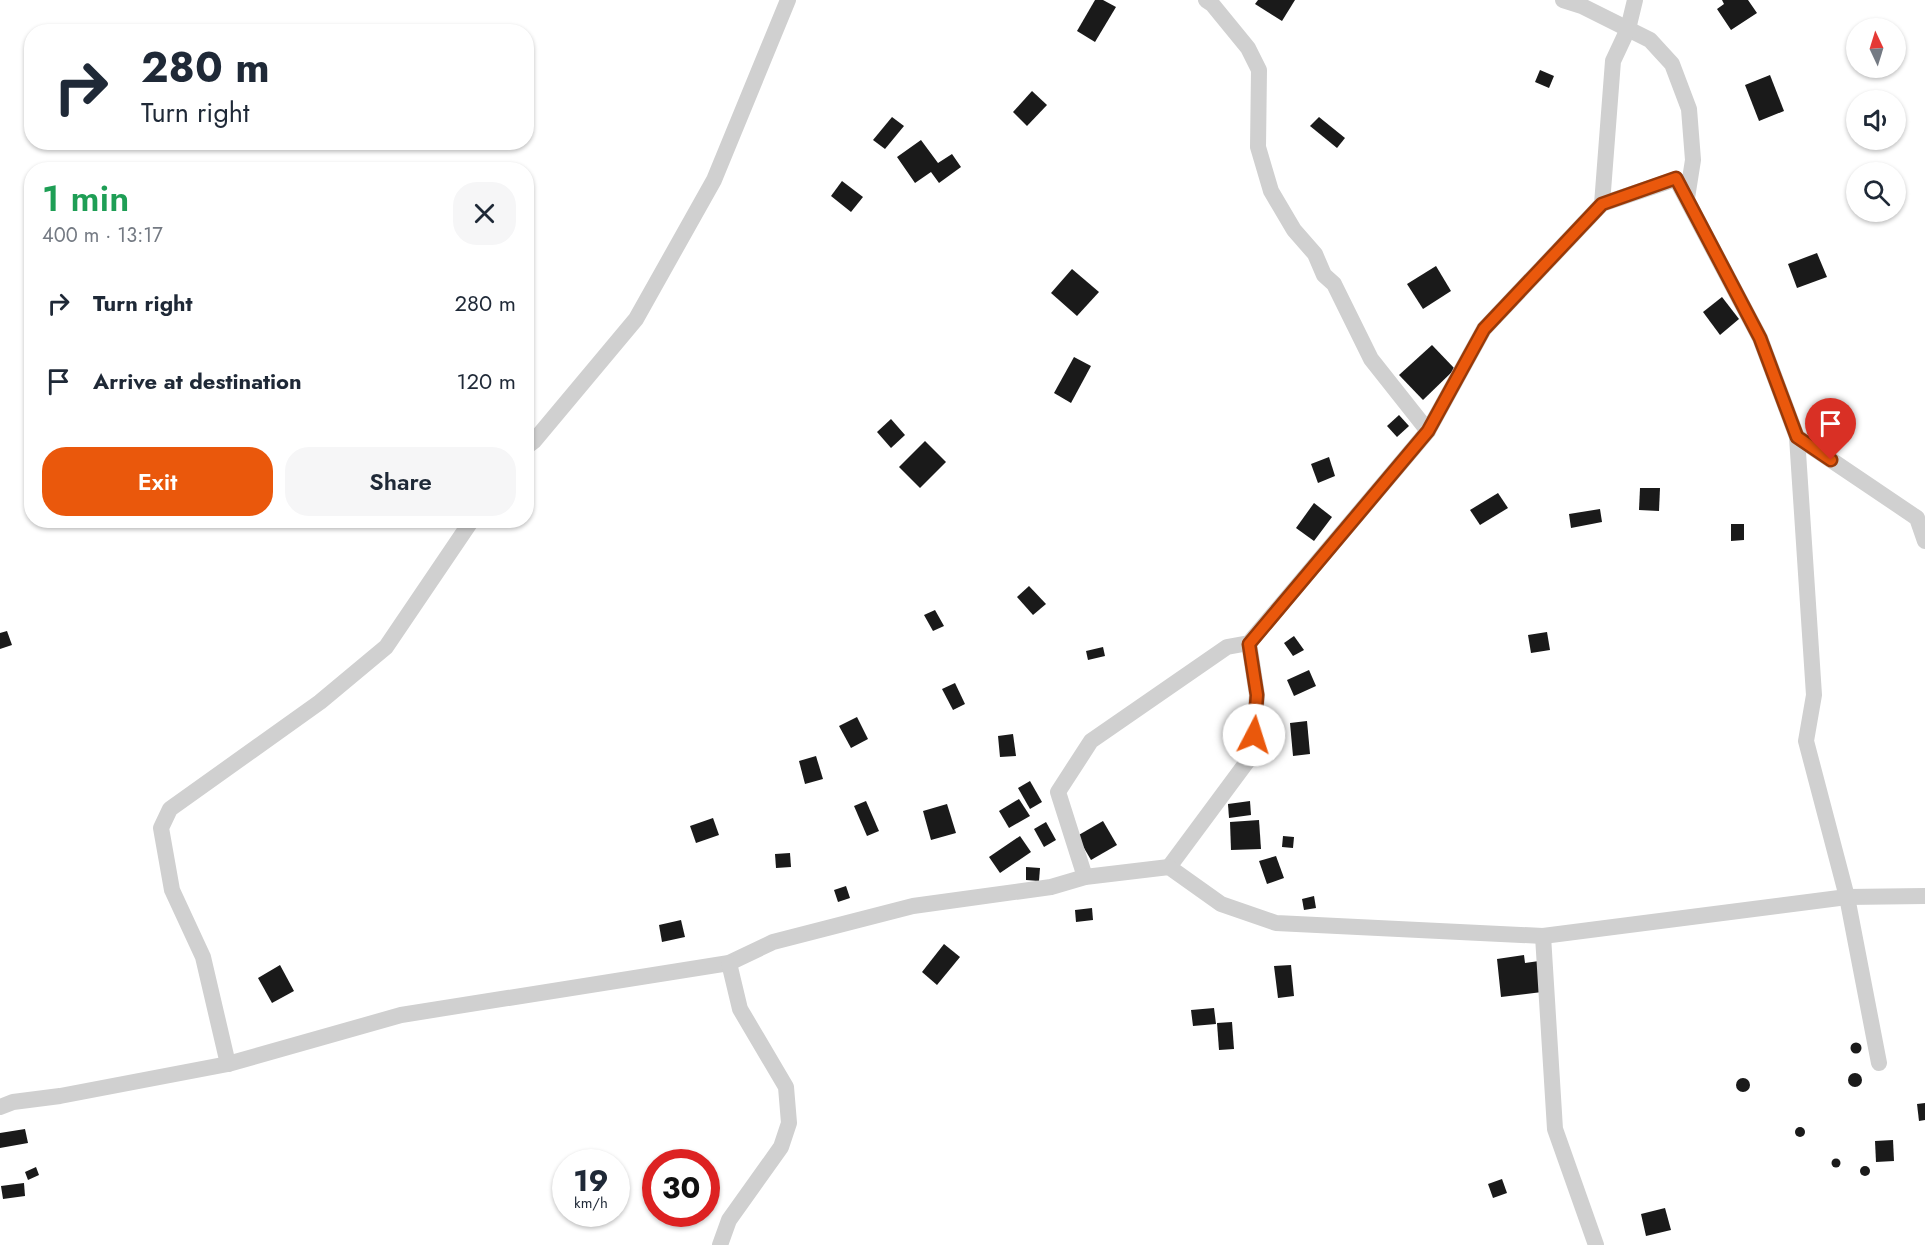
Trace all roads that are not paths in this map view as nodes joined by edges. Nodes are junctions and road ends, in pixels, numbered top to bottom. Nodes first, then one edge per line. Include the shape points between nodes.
1 (788, 0) edge
2 (1206, 0) edge
3 (1563, 0) edge
4 (1635, 0) edge
5 (1628, 29) junction
6 (1687, 198) junction
7 (1602, 204) junction
8 (1428, 431) junction
9 (1797, 437) junction
10 (534, 441) edge
11 (467, 528) edge
12 (1925, 541) edge
13 (1249, 644) junction
14 (1170, 867) junction
15 (1085, 877) junction
16 (1925, 896) edge
17 (1847, 897) junction
18 (1543, 936) junction
19 (729, 963) junction
20 (1879, 1063) dead end
21 (228, 1064) junction
22 (0, 1107) edge
23 (720, 1245) edge
24 (1596, 1245) edge

1 - 10 street via 714,180 636,319
2 - 8 street via 1248,48 1259,70 1258,147 1271,191 1294,230 1315,254 1324,275 1334,284 1371,359
3 - 5 street
4 - 5 street
5 - 6 street via 1650,40 1672,64 1689,110 1693,160
5 - 7 street via 1613,61
6 - 7 street via 1676,178
6 - 9 street via 1760,338
7 - 8 street via 1484,329
8 - 13 street
9 - 12 street via 1917,518
9 - 17 street via 1814,695 1806,741
11 - 21 street via 386,648 320,702 170,809 161,828 172,890 204,957
13 - 14 street via 1257,695 1252,755
13 - 15 street via 1227,647 1091,741 1058,792
14 - 15 street
14 - 18 street via 1221,904 1276,923
15 - 19 street via 1051,887 913,906 773,942
16 - 17 street
17 - 18 street
17 - 20 street
18 - 24 street via 1555,1129
19 - 21 street via 401,1015
19 - 23 street via 740,1009 786,1087 789,1123 781,1147 729,1220
21 - 22 street

